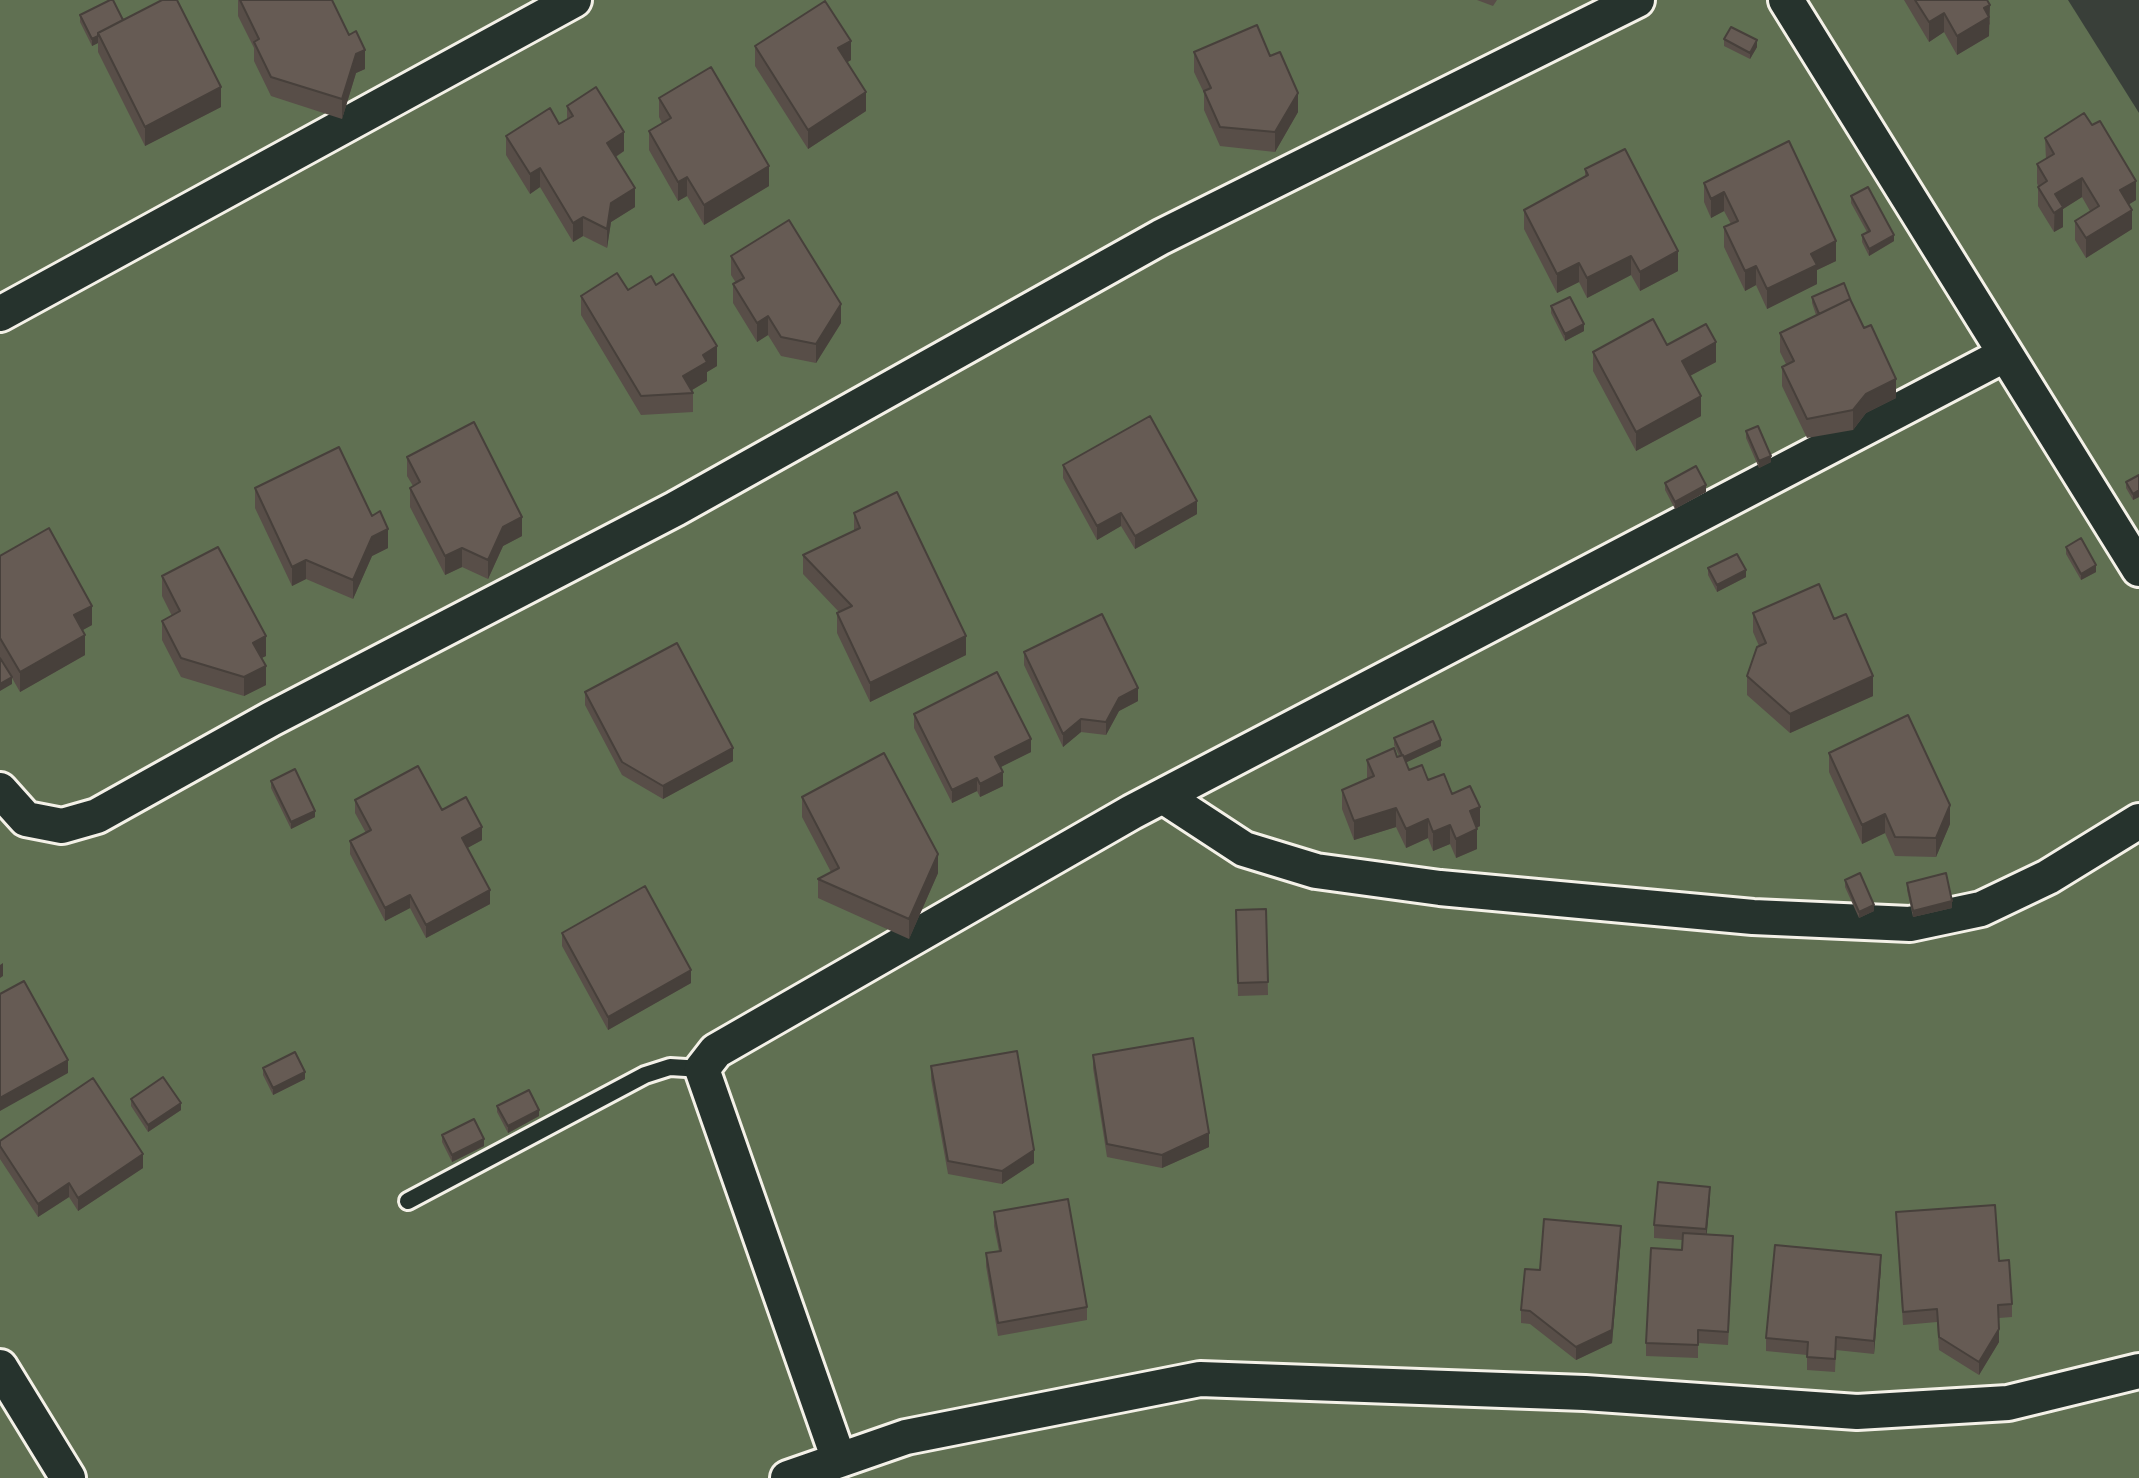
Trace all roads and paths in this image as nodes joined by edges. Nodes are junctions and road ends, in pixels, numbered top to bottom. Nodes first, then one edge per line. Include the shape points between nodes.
1 (574, 0) edge
2 (1637, 0) edge
3 (1786, 0) edge
4 (0, 314) edge
5 (2004, 355) junction
6 (2139, 569) edge
7 (0, 790) edge
8 (1163, 796) junction
9 (2139, 821) edge
10 (702, 1069) junction
11 (408, 1201) dead end
12 (0, 1367) edge
13 (2139, 1371) edge
14 (839, 1460) junction
15 (68, 1478) edge
16 (788, 1478) edge

1 - 4 street
2 - 7 street via 1161,237 675,509 271,719 97,816 62,826 26,819
3 - 5 street
5 - 6 street
5 - 8 street
8 - 9 street via 1244,849 1316,871 1753,917 1910,924 1981,909 2048,877
8 - 10 street via 716,1051
10 - 11 lane via 670,1067 645,1075
10 - 14 street
12 - 15 street
13 - 14 street via 2008,1403 1857,1412 1585,1393 1200,1379 906,1437
14 - 16 street

